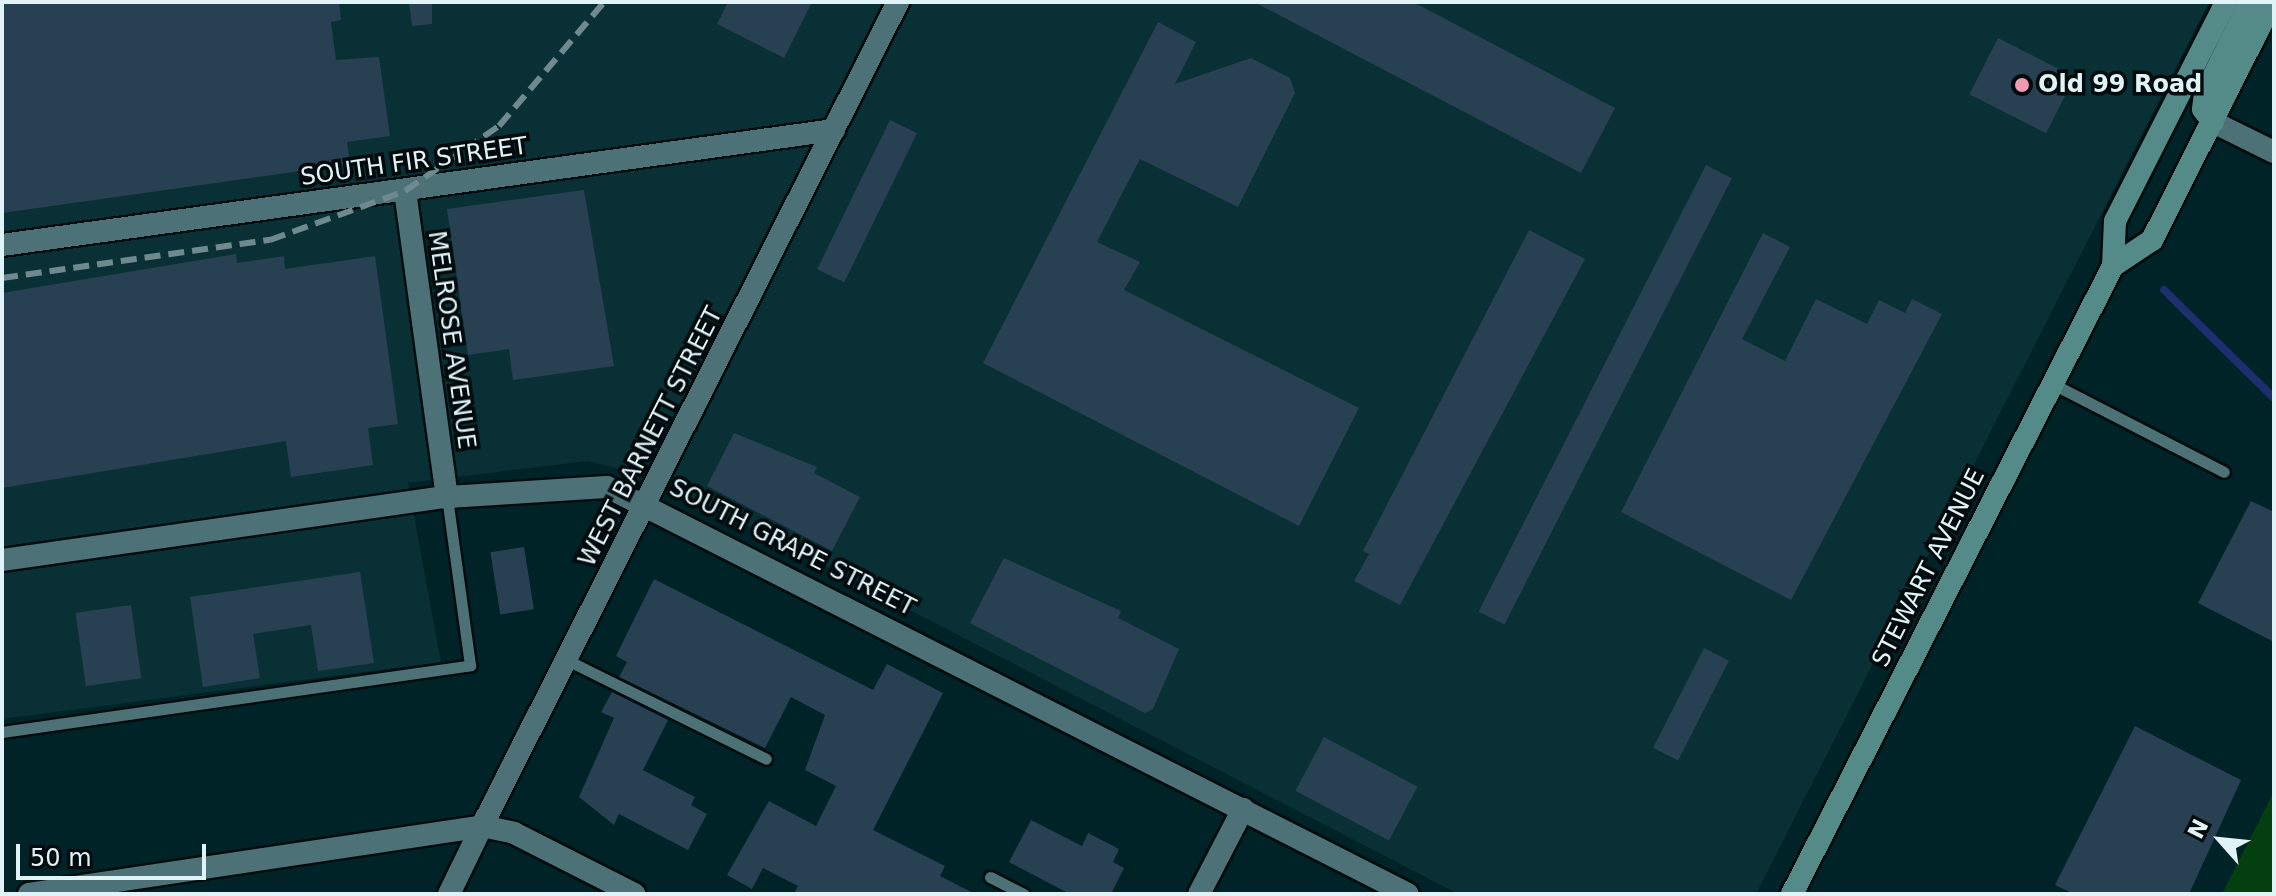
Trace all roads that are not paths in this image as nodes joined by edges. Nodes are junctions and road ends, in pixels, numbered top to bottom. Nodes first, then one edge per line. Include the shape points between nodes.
1 (898, 2) edge
2 (2226, 2) edge
3 (2250, 2) edge
4 (2272, 2) edge
5 (2213, 122) junction
6 (834, 130) junction
7 (2274, 152) edge
8 (405, 191) junction
9 (2, 245) edge
10 (2113, 266) junction
11 (2053, 384) junction
12 (2224, 472) dead end
13 (447, 497) junction
14 (647, 503) junction
15 (2, 560) edge
16 (567, 660) junction
17 (2, 732) edge
18 (766, 759) dead end
19 (1243, 809) junction
20 (482, 826) junction
21 (990, 877) dead end
22 (29, 894) edge
23 (449, 894) edge
24 (634, 894) edge
25 (1024, 894) edge
26 (1199, 894) edge
27 (1408, 894) edge
28 (1792, 894) edge

1 - 6 street, WEST BARNETT STREET
2 - 10 main road, STEWART AVENUE via 2115,221
3 - 5 main road via 2205,93 2203,109
4 - 5 main road, STEWART AVENUE
5 - 7 street
5 - 10 main road, STEWART AVENUE via 2152,240
6 - 8 street, SOUTH FIR STREET
6 - 14 street, WEST BARNETT STREET
8 - 9 street, SOUTH FIR STREET
8 - 13 street, MELROSE AVENUE
10 - 11 main road, STEWART AVENUE
11 - 12 lane
11 - 28 main road, STEWART AVENUE
13 - 14 street, SOUTH GRAPE STREET via 577,485 607,487
13 - 15 street, SOUTH GRAPE STREET
13 - 17 lane via 470,665
14 - 16 street, WEST BARNETT STREET
14 - 19 street, SOUTH GRAPE STREET
16 - 18 lane
16 - 20 street, WEST BARNETT STREET
19 - 26 street
19 - 27 street, SOUTH GRAPE STREET
20 - 22 street
20 - 23 street, WEST BARNETT STREET
20 - 24 street via 514,833
21 - 25 lane

